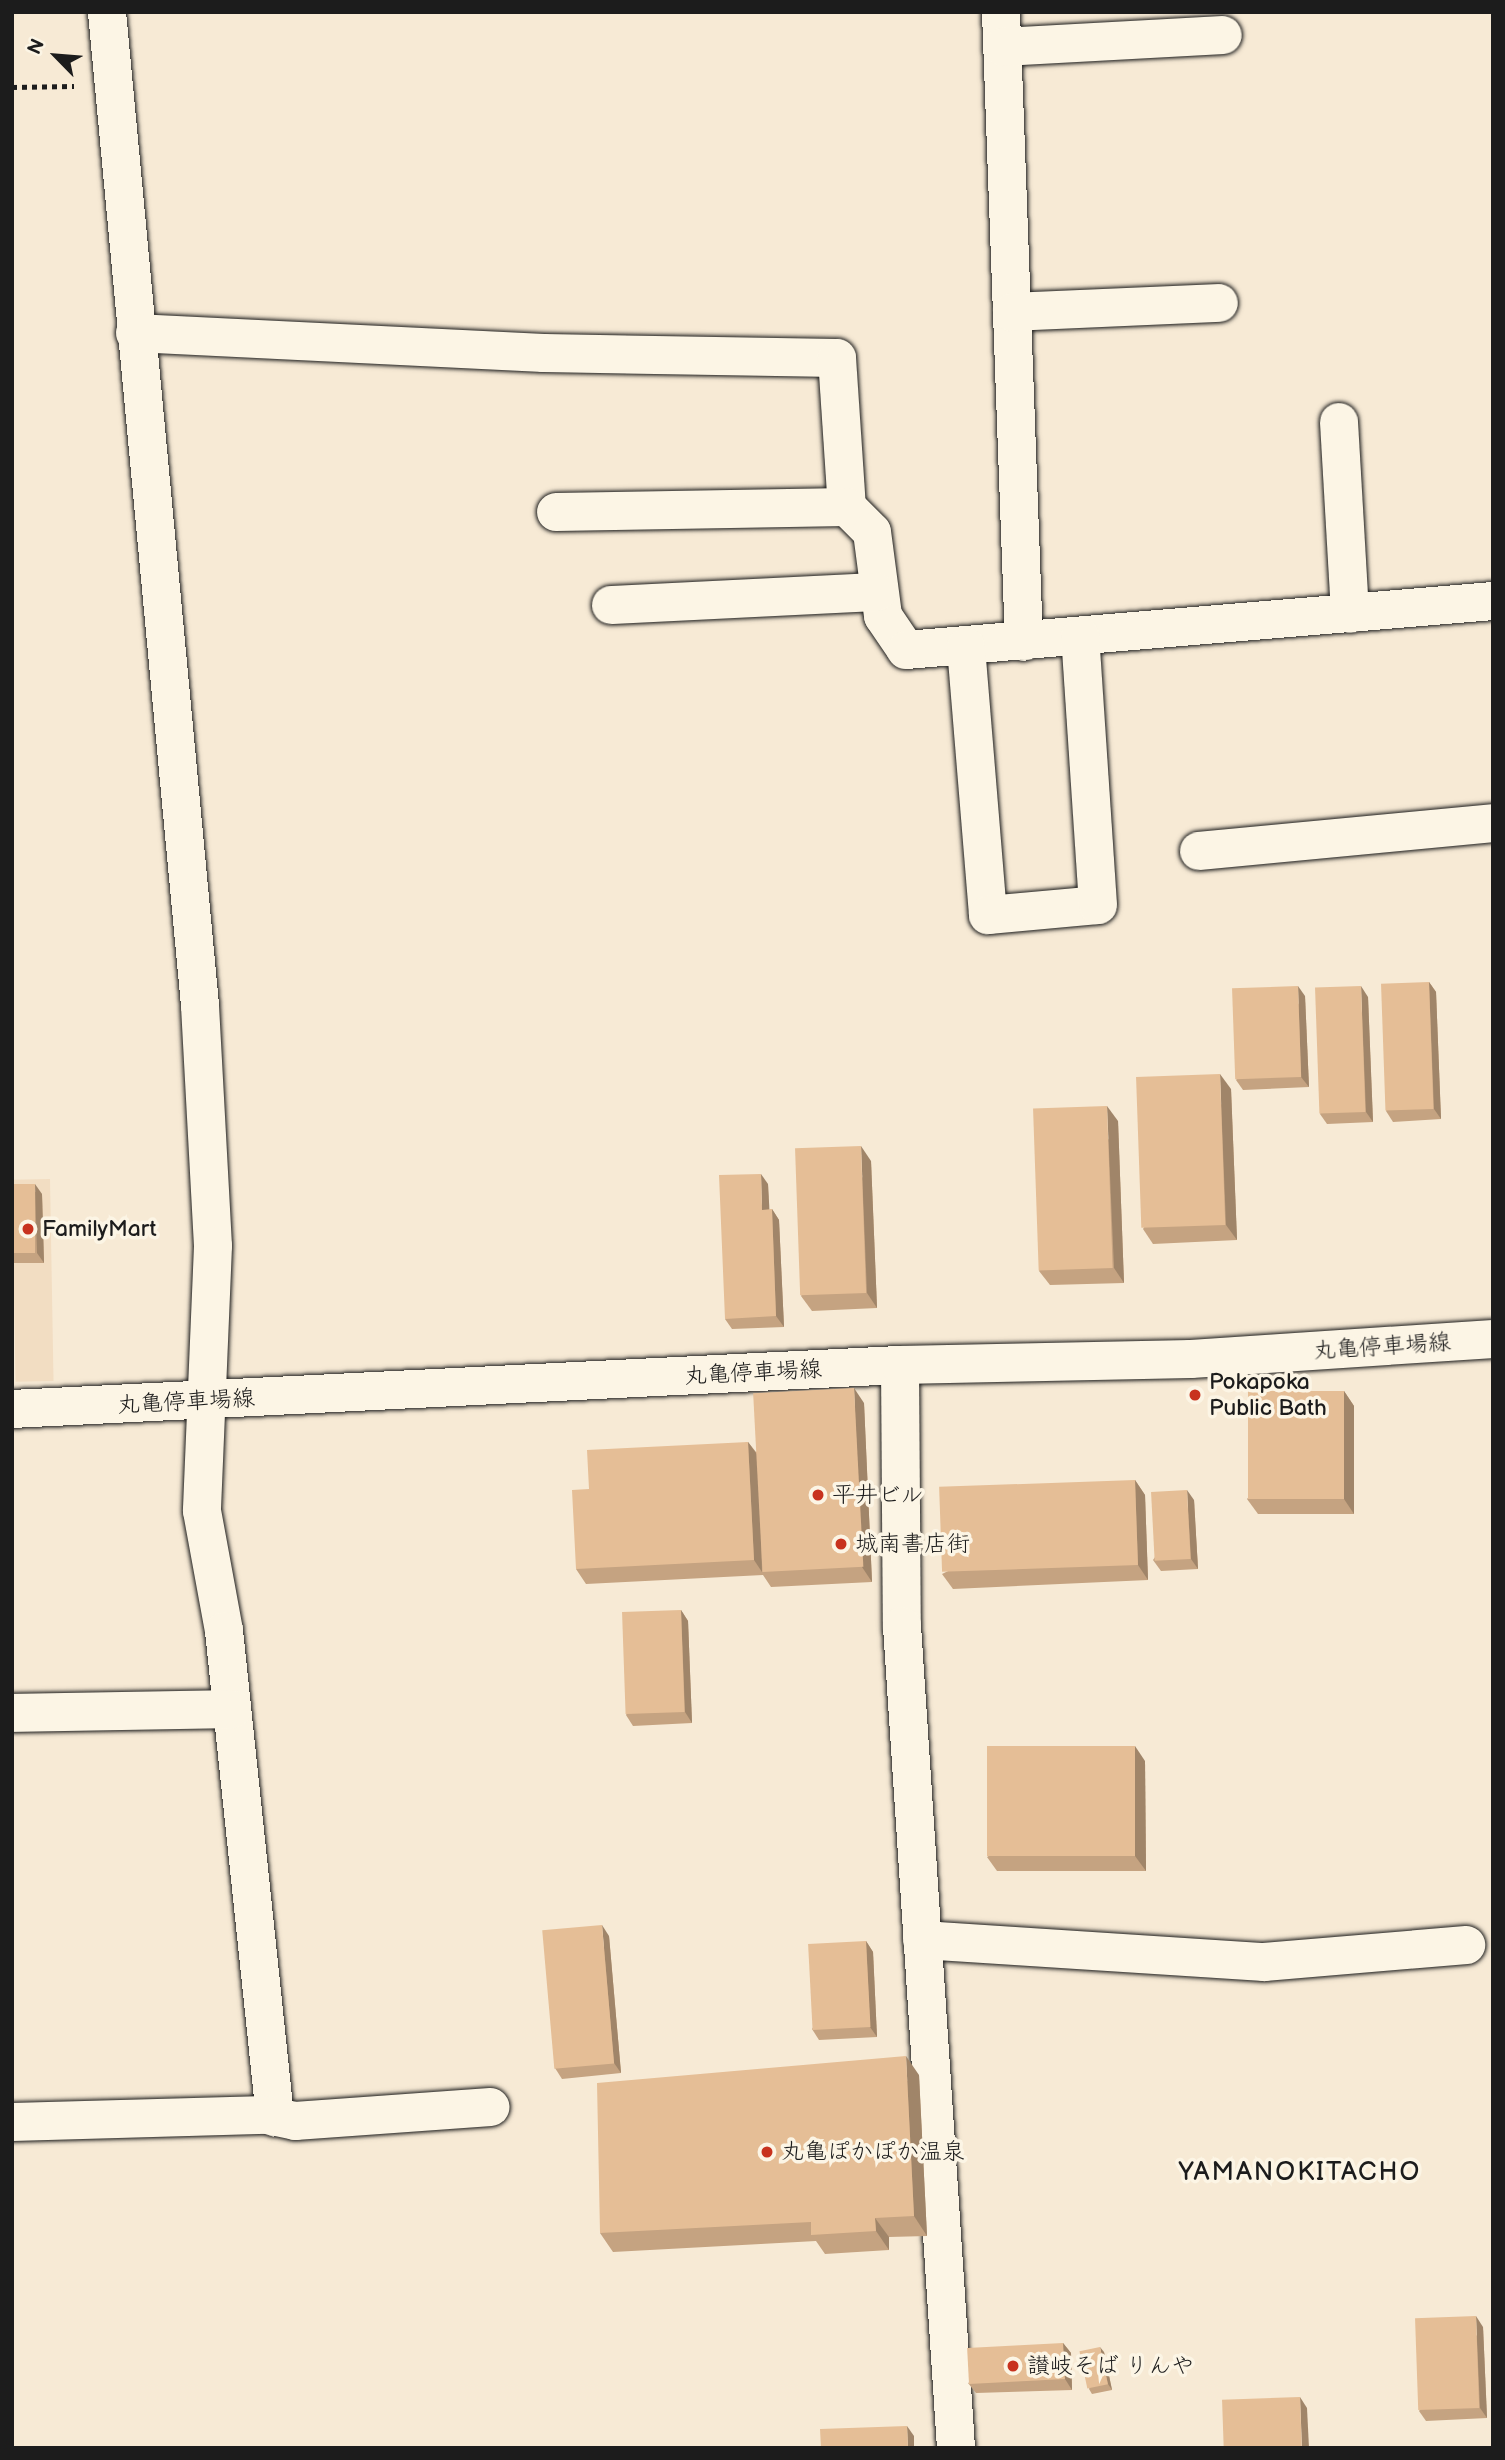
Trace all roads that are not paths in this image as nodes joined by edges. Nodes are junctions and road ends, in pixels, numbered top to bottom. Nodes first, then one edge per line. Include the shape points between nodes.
1 (107, 12) edge
2 (1002, 30) edge
3 (1223, 35) dead end
4 (1219, 303) dead end
5 (1012, 312) junction
6 (135, 333) junction
7 (1339, 422) dead end
8 (847, 507) junction
9 (556, 512) dead end
10 (877, 592) junction
11 (1493, 601) edge
12 (611, 605) dead end
13 (1349, 614) junction
14 (1080, 637) junction
15 (1024, 642) junction
16 (966, 647) junction
17 (1493, 823) edge
18 (1199, 850) dead end
19 (1493, 1339) edge
20 (900, 1365) junction
21 (211, 1402) junction
22 (12, 1409) edge
23 (232, 1709) junction
24 (12, 1713) edge
25 (922, 1940) junction
26 (1466, 1945) dead end
27 (490, 2107) dead end
28 (275, 2117) junction
29 (12, 2122) edge
30 (956, 2448) edge

1 - 6 street
2 - 3 street
2 - 5 street
4 - 5 street
5 - 15 street
6 - 8 street via 544,353 837,358
6 - 21 street via 200,1006 213,1246
7 - 13 street
8 - 9 street
8 - 10 street via 872,532
10 - 12 street
10 - 16 street via 883,616 906,650
11 - 13 street
13 - 14 street
14 - 15 street
14 - 16 street via 1098,905 988,915
15 - 16 street
17 - 18 street
19 - 20 street, 丸亀停車場線 via 1191,1359
20 - 21 street, 丸亀停車場線
20 - 25 street via 902,1626
21 - 22 street, 丸亀停車場線
21 - 23 street via 202,1511
23 - 24 street
23 - 28 street
25 - 26 street via 1264,1962
25 - 30 street
27 - 28 street via 295,2121
28 - 29 street

